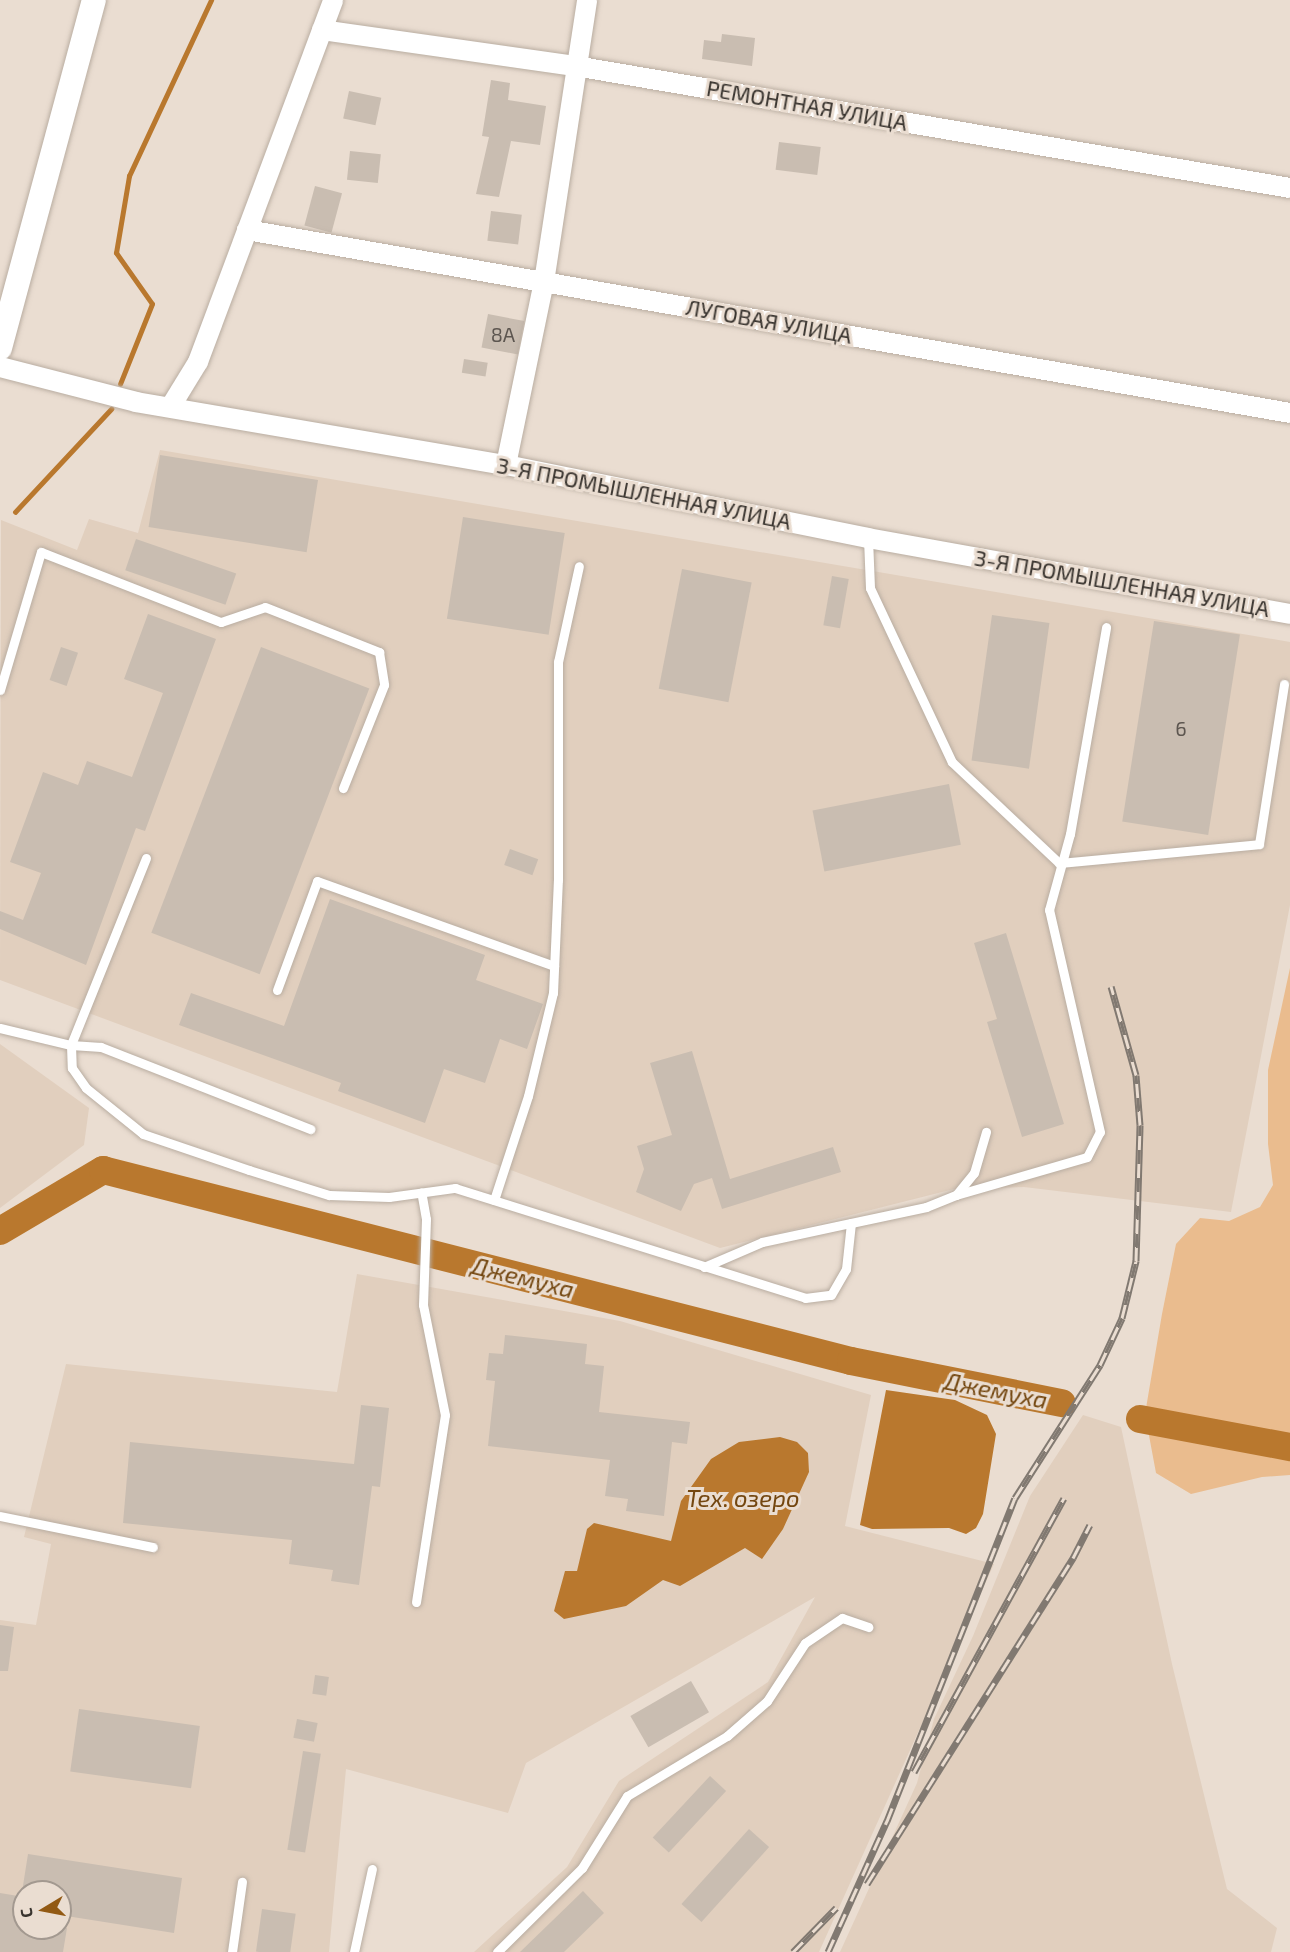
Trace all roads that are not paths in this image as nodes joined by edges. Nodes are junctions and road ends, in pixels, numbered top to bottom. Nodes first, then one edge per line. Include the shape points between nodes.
1 (94, 0) edge
2 (333, 0) edge
3 (587, 0) edge
4 (322, 30) junction
5 (575, 66) junction
6 (1290, 188) edge
7 (247, 230) junction
8 (544, 282) junction
9 (0, 348) edge
10 (0, 367) edge
11 (171, 406) junction
12 (1290, 412) edge
13 (506, 465) junction
14 (868, 538) junction
15 (579, 566) dead end
16 (1290, 614) edge
17 (1106, 627) dead end
18 (1284, 684) dead end
19 (0, 690) edge
20 (342, 788) dead end
21 (146, 858) dead end
22 (1059, 863) junction
23 (554, 966) junction
24 (277, 990) dead end
25 (0, 1028) edge
26 (71, 1045) junction
27 (310, 1129) dead end
28 (986, 1132) dead end
29 (421, 1192) junction
30 (956, 1195) junction
31 (494, 1200) junction
32 (851, 1223) junction
33 (705, 1267) junction
34 (0, 1516) edge
35 (153, 1547) dead end
36 (416, 1602) dead end
37 (868, 1627) dead end
38 (372, 1869) dead end
39 (242, 1882) dead end
40 (232, 1952) edge
41 (354, 1952) edge
42 (497, 1952) edge

1 - 9 street
2 - 4 street
3 - 5 street
4 - 5 street, РЕМОНТНАЯ УЛИЦА
4 - 7 street
5 - 6 street, РЕМОНТНАЯ УЛИЦА
5 - 8 street
7 - 8 street, ЛУГОВАЯ УЛИЦА
7 - 11 street via 198,362
8 - 12 street, ЛУГОВАЯ УЛИЦА
8 - 13 street
10 - 11 street, 3-Я ПРОМЫШЛЕННАЯ УЛИЦА via 136,402
11 - 13 street, 3-Я ПРОМЫШЛЕННАЯ УЛИЦА
13 - 14 street, 3-Я ПРОМЫШЛЕННАЯ УЛИЦА
14 - 16 street, 3-Я ПРОМЫШЛЕННАЯ УЛИЦА
14 - 22 lane via 870,588 952,762
15 - 23 lane via 558,662
17 - 22 lane via 1070,834
18 - 22 lane via 1259,844
19 - 20 lane via 41,552 220,622 265,607 379,652 384,686
21 - 26 lane
22 - 30 lane via 1049,910 1100,1132 1087,1157
23 - 24 lane via 317,881
23 - 31 lane via 553,993 528,1096
25 - 26 lane
26 - 27 lane via 101,1047
26 - 29 lane via 72,1068 86,1089 143,1134 328,1195 389,1197
28 - 30 lane via 974,1173
29 - 31 lane via 455,1188
29 - 36 lane via 426,1219 423,1305 445,1416
30 - 32 lane via 926,1207
31 - 33 lane
32 - 33 lane via 762,1242
32 - 33 lane via 846,1269 831,1295 805,1298
34 - 35 lane
37 - 42 lane via 842,1618 806,1643 767,1701 727,1736 627,1796 582,1868
38 - 41 lane
39 - 40 lane

